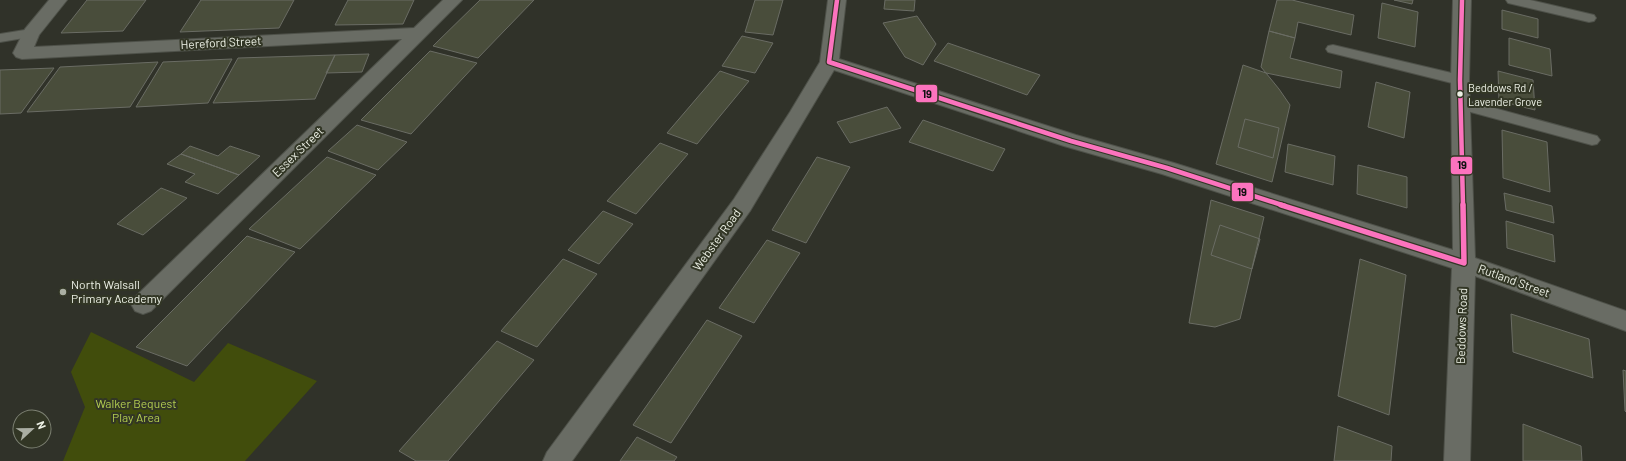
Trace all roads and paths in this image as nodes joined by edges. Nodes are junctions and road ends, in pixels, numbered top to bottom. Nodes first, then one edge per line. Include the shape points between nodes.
1 (58, 0) edge
2 (453, 0) edge
3 (837, 0) edge
4 (1462, 0) edge
5 (1513, 0) edge
6 (1589, 18) dead end
7 (31, 33) junction
8 (419, 33) junction
9 (0, 38) edge
10 (1333, 49) dead end
11 (829, 62) junction
12 (1460, 80) junction
13 (1461, 104) junction
14 (1592, 140) dead end
15 (1464, 263) junction
16 (143, 304) dead end
17 (1626, 321) edge
18 (556, 461) edge
19 (1457, 461) edge

1 - 7 street
2 - 8 street, Essex Street
3 - 11 street, Webster Road
4 - 12 street, Beddows Road
5 - 6 lane
7 - 8 street, Hereford Street via 22,53
7 - 9 lane
8 - 16 street, Essex Street
10 - 12 lane
11 - 15 street, Rutland Street via 1071,141 1167,168
11 - 18 street, Webster Road via 742,205
12 - 13 street, Beddows Road
13 - 14 lane
13 - 15 street, Beddows Road
15 - 17 street, Rutland Street
15 - 19 street, Beddows Road

